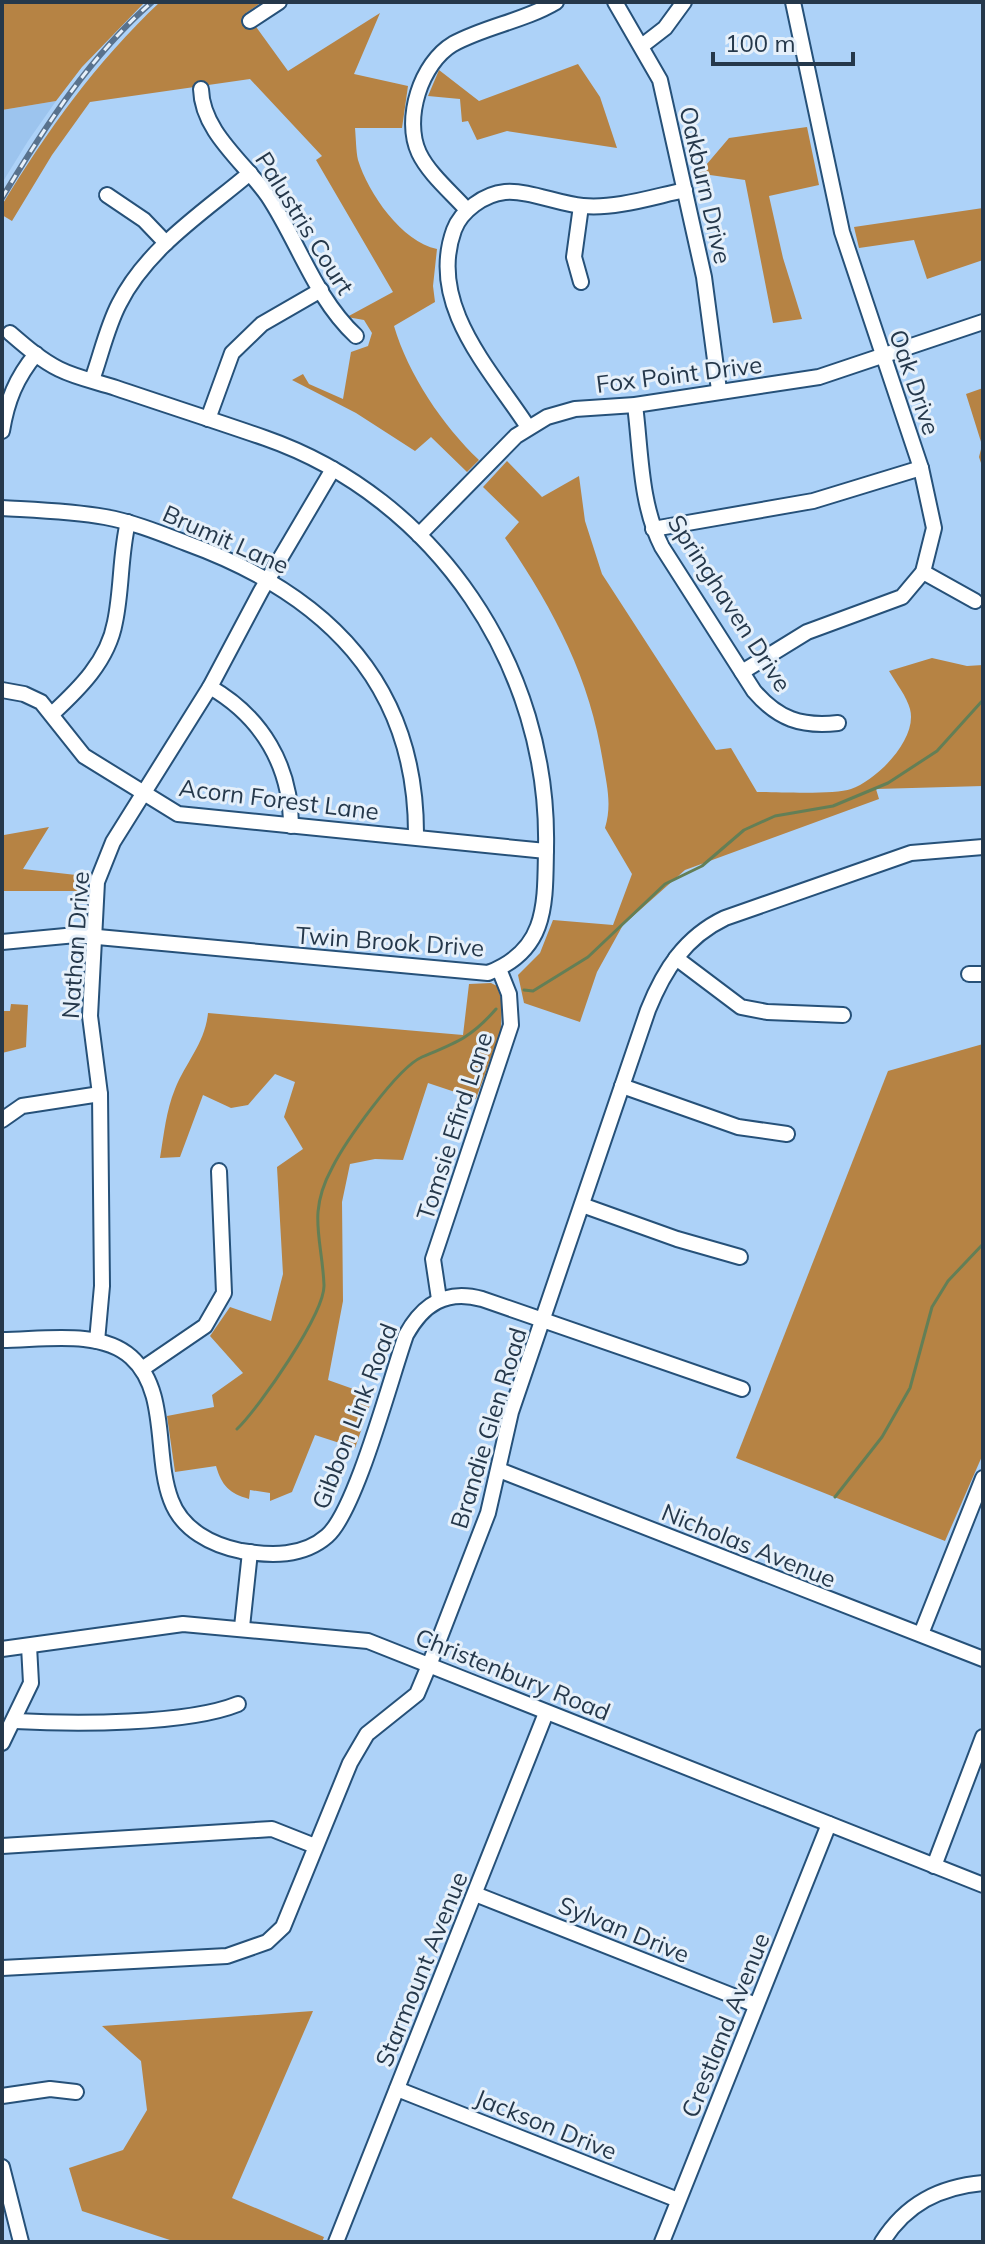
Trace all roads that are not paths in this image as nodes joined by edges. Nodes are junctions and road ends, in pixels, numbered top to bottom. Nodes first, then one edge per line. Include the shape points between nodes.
1 (279, 2) edge
2 (556, 2) edge
3 (615, 2) edge
4 (684, 2) edge
5 (793, 2) edge
6 (250, 21) dead end
7 (643, 45) junction
8 (201, 89) dead end
9 (250, 173) junction
10 (685, 190) junction
11 (107, 195) dead end
12 (581, 206) junction
13 (467, 210) junction
14 (166, 243) junction
15 (581, 282) dead end
16 (321, 290) junction
17 (983, 322) edge
18 (10, 333) dead end
19 (356, 336) dead end
20 (36, 354) junction
21 (883, 357) junction
22 (92, 380) junction
23 (719, 390) junction
24 (635, 405) junction
25 (208, 419) junction
26 (528, 427) junction
27 (2, 431) edge
28 (921, 468) junction
29 (333, 469) junction
30 (2, 508) edge
31 (128, 522) junction
32 (653, 529) junction
33 (419, 535) junction
34 (923, 572) junction
35 (268, 579) junction
36 (975, 601) dead end
37 (742, 672) junction
38 (210, 687) junction
39 (2, 690) edge
40 (52, 714) junction
41 (838, 723) dead end
42 (143, 793) junction
43 (291, 826) junction
44 (416, 836) junction
45 (983, 847) edge
46 (546, 851) junction
47 (94, 937) junction
48 (2, 942) edge
49 (676, 958) junction
50 (499, 969) junction
51 (843, 1015) dead end
52 (622, 1086) junction
53 (100, 1094) junction
54 (2, 1120) edge
55 (787, 1134) dead end
56 (219, 1171) dead end
57 (582, 1205) junction
58 (740, 1257) dead end
59 (439, 1299) junction
60 (544, 1320) junction
61 (2, 1340) edge
62 (97, 1341) junction
63 (142, 1369) junction
64 (742, 1389) dead end
65 (499, 1470) junction
66 (983, 1478) edge
67 (250, 1552) junction
68 (242, 1627) junction
69 (921, 1634) junction
70 (29, 1646) junction
71 (2, 1649) edge
72 (983, 1659) edge
73 (430, 1663) junction
74 (238, 1704) dead end
75 (546, 1713) junction
76 (15, 1721) junction
77 (983, 1737) edge
78 (2, 1743) edge
79 (829, 1824) junction
80 (2, 1846) edge
81 (315, 1846) junction
82 (934, 1866) junction
83 (983, 1885) edge
84 (475, 1894) junction
85 (2, 1968) edge
86 (756, 2005) junction
87 (397, 2089) junction
88 (76, 2092) dead end
89 (2, 2096) edge
90 (2, 2167) edge
91 (983, 2183) edge
92 (678, 2200) junction
93 (21, 2242) edge
94 (336, 2242) edge
95 (662, 2242) edge
96 (882, 2242) edge

1 - 6 street
2 - 13 street via 452,45 425,73 413,119 419,154
3 - 7 street, Oakburn Drive
4 - 7 street via 665,28
5 - 21 street, Oak Drive via 842,232
7 - 10 street, Oakburn Drive via 660,80
8 - 9 street, Palustris Court via 208,120
9 - 14 street
9 - 16 street, Palustris Court
10 - 12 street via 603,207
10 - 23 street, Oakburn Drive via 707,291
11 - 14 street via 132,210
12 - 13 street via 505,192
12 - 15 street via 574,257
13 - 26 street via 458,218 448,247 447,291 465,330
14 - 22 street via 119,304
16 - 19 street, Palustris Court
16 - 25 street via 262,324 232,353
17 - 21 street, Fox Point Drive
18 - 20 street, Twin Brook Drive
20 - 22 street, Twin Brook Drive
20 - 27 street via 6,403
21 - 23 street, Fox Point Drive via 819,377
21 - 28 street, Oak Drive
22 - 25 street, Twin Brook Drive
23 - 24 street, Fox Point Drive
24 - 26 street, Fox Point Drive via 575,409
24 - 32 street, Springhaven Drive
25 - 29 street, Twin Brook Drive via 297,450
26 - 33 street, Fox Point Drive
28 - 32 street via 813,501
28 - 34 street, Oak Drive via 934,528
29 - 33 street, Twin Brook Drive
29 - 35 street, Nathan Drive
30 - 31 street, Brumit Lane
31 - 35 street, Brumit Lane
31 - 40 street via 115,624 107,646 84,683
32 - 37 street, Springhaven Drive
33 - 46 street, Twin Brook Drive via 476,603 523,695 543,767
34 - 36 street
34 - 37 street via 902,597 807,632
35 - 38 street, Nathan Drive
35 - 44 street, Brumit Lane via 319,614 376,682 411,769
37 - 41 street, Springhaven Drive via 778,715 812,725
38 - 42 street, Nathan Drive
38 - 43 street via 263,732 283,770
39 - 40 street, Acorn Forest Lane via 41,702
40 - 42 street, Acorn Forest Lane via 84,756
42 - 43 street, Acorn Forest Lane via 178,814
42 - 47 street, Nathan Drive via 103,863
43 - 44 street, Acorn Forest Lane
44 - 46 street, Acorn Forest Lane
45 - 49 street, Brandie Glen Road via 911,853 725,918 701,931
46 - 50 street, Twin Brook Drive via 544,903 536,937 523,954
47 - 48 street, Twin Brook Drive
47 - 50 street, Twin Brook Drive via 471,972
47 - 53 street, Nathan Drive via 90,1016
49 - 51 street via 741,1007
49 - 52 street, Brandie Glen Road via 659,982
50 - 59 street, Tomsie Efird Lane via 509,994 511,1025 433,1259
52 - 55 street via 738,1127
52 - 57 street, Brandie Glen Road
53 - 54 street via 22,1106
53 - 62 street, Nathan Drive via 102,1286
56 - 63 street via 224,1293 205,1326
57 - 58 street
57 - 60 street, Brandie Glen Road
59 - 60 street via 469,1295
59 - 67 street, Gibbon Link Road via 414,1319 406,1335 346,1512 333,1531 289,1554
60 - 64 street
60 - 65 street, Brandie Glen Road via 511,1412
61 - 62 street
62 - 63 street via 121,1350
63 - 67 street, Gibbon Link Road via 151,1391 172,1504 202,1537
65 - 69 street, Nicholas Avenue
65 - 73 street, Brandie Glen Road via 488,1513
66 - 69 street
67 - 68 street
68 - 70 street, Christenbury Road via 166,1625
68 - 73 street, Christenbury Road via 368,1641
69 - 72 street, Nicholas Avenue
70 - 71 street, Christenbury Road
70 - 76 street via 31,1683
73 - 75 street, Christenbury Road
73 - 81 street, Brandie Glen Road via 417,1694 367,1734
74 - 76 street via 214,1714 71,1724
75 - 79 street, Christenbury Road
75 - 84 street, Starmount Avenue
76 - 78 street
77 - 82 street
79 - 82 street, Christenbury Road
79 - 86 street, Crestland Avenue
80 - 81 street via 272,1829
81 - 85 street, Brandie Glen Road via 283,1927 250,1951
82 - 83 street, Christenbury Road
84 - 86 street, Sylvan Drive
84 - 87 street, Starmount Avenue
86 - 92 street, Crestland Avenue
87 - 92 street, Jackson Drive
87 - 94 street, Starmount Avenue
88 - 89 street via 50,2089
90 - 93 street
91 - 96 street via 954,2186 922,2200
92 - 95 street, Crestland Avenue

